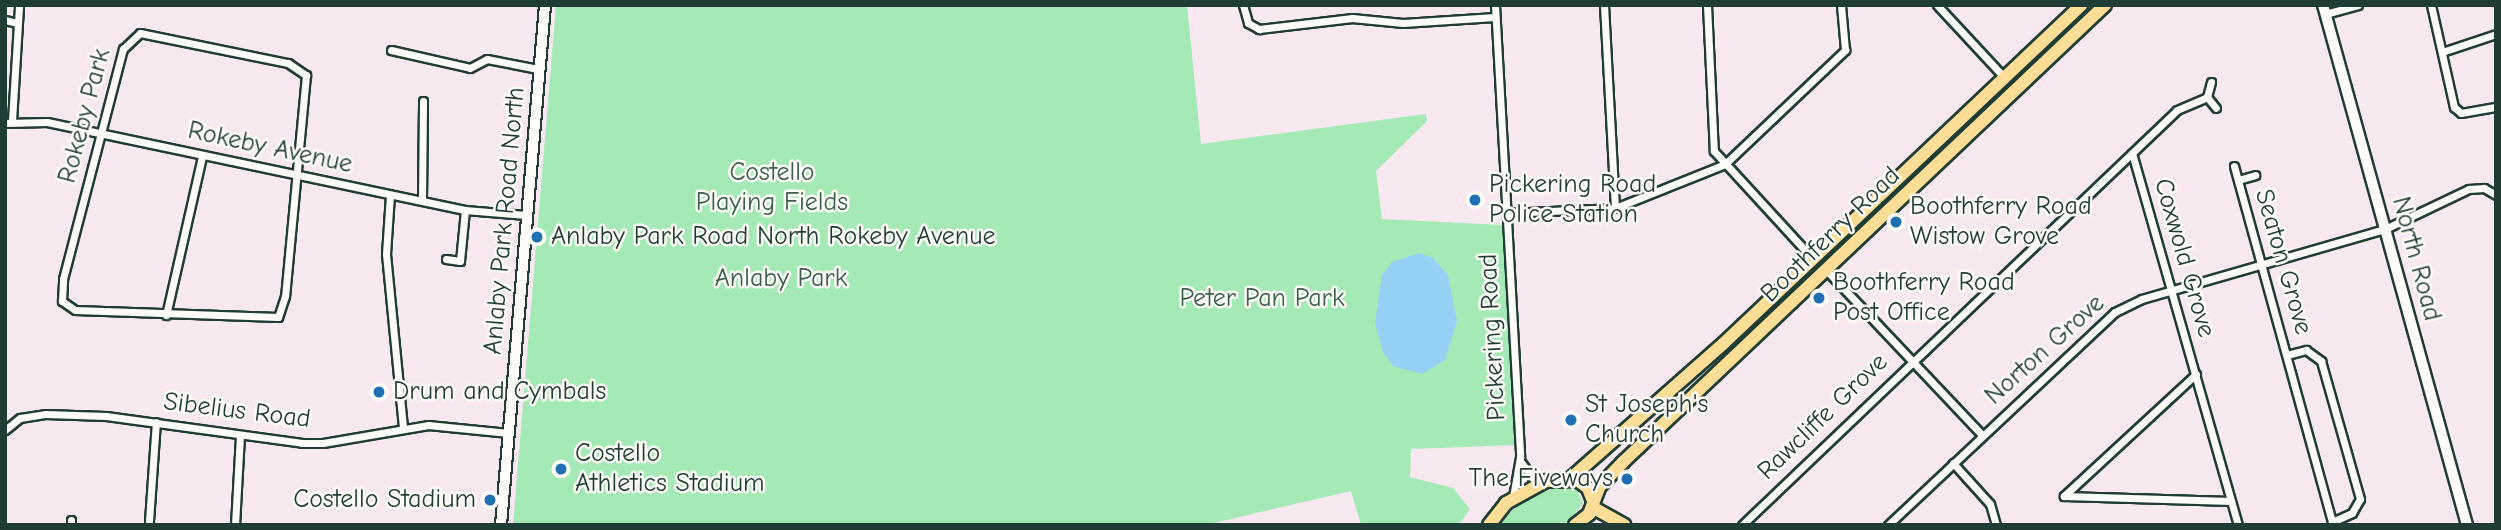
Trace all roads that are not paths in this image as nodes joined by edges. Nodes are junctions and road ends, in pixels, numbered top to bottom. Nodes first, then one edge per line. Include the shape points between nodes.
1 (19, 5) edge
2 (545, 5) edge
3 (1243, 5) edge
4 (1494, 5) edge
5 (1604, 5) edge
6 (1707, 5) edge
7 (1841, 5) edge
8 (1937, 5) edge
9 (2081, 5) edge
10 (2358, 5) edge
11 (2431, 5) edge
12 (2102, 6) edge
13 (2324, 10) edge
14 (1495, 17) junction
15 (5, 20) edge
16 (17, 23) junction
17 (2496, 34) edge
18 (391, 50) dead end
19 (2442, 52) junction
20 (538, 69) junction
21 (2004, 77) junction
22 (2211, 82) dead end
23 (2207, 97) junction
24 (422, 101) dead end
25 (2496, 107) edge
26 (2216, 108) dead end
27 (9, 122) edge
28 (102, 134) junction
29 (2132, 153) junction
30 (202, 156) junction
31 (1725, 164) junction
32 (2234, 166) dead end
33 (297, 174) junction
34 (2255, 175) dead end
35 (2238, 180) junction
36 (390, 195) junction
37 (2496, 195) edge
38 (422, 200) junction
39 (1615, 208) junction
40 (465, 210) junction
41 (1507, 213) junction
42 (526, 215) junction
43 (2385, 229) junction
44 (1812, 258) junction
45 (446, 259) dead end
46 (2261, 266) junction
47 (1827, 271) junction
48 (2174, 291) junction
49 (166, 315) junction
50 (2287, 355) junction
51 (1912, 361) junction
52 (2196, 374) junction
53 (156, 422) junction
54 (403, 428) junction
55 (5, 430) edge
56 (509, 433) junction
57 (240, 435) junction
58 (1982, 435) junction
59 (1520, 457) junction
60 (1953, 463) junction
61 (1571, 478) junction
62 (1537, 484) junction
63 (1513, 497) junction
64 (2231, 501) junction
65 (1592, 504) junction
66 (149, 521) dead end
67 (1491, 522) edge
68 (2332, 523) edge
69 (235, 525) edge
70 (501, 525) edge
71 (1479, 525) edge
72 (1575, 525) edge
73 (1624, 525) edge
74 (1742, 525) edge
75 (1888, 525) edge
76 (1996, 525) edge
77 (2238, 525) edge
78 (2468, 525) edge

1 - 16 street
2 - 20 street, Anlaby Park Road North
3 - 14 street via 1248,23 1259,29 1352,18 1402,23
4 - 14 street, Pickering Road
5 - 39 street
6 - 31 street via 1714,151
7 - 31 street via 1845,50
8 - 21 street
9 - 21 main road, Boothferry Road
10 - 13 street
11 - 19 street
12 - 47 main road, Boothferry Road
13 - 43 street, North Road
14 - 41 street, Pickering Road
15 - 16 street
16 - 27 street
17 - 19 street
18 - 20 street via 470,68 487,60
19 - 25 street via 2454,107 2461,113
20 - 42 street, Anlaby Park Road North
21 - 44 main road, Boothferry Road
22 - 23 street
23 - 26 street
23 - 29 street, Rawcliffe Grove via 2177,110
24 - 38 street
27 - 28 street, Rokeby Avenue via 47,122
28 - 30 street, Rokeby Avenue
28 - 33 street, Rokeby Park via 123,49 131,37 150,35 288,63 306,75
28 - 49 street, Rokeby Park via 63,279 62,301 75,310
29 - 48 street, Coxwold Grove
29 - 51 street, Rawcliffe Grove
30 - 33 street, Rokeby Avenue
30 - 49 street
31 - 39 street
31 - 44 street
32 - 35 street, Seaton Grove
33 - 36 street, Rokeby Avenue
33 - 49 street, Rokeby Park via 285,296 278,317
34 - 35 street, Seaton Grove
35 - 46 street, Seaton Grove
36 - 38 street, Rokeby Avenue
36 - 54 street via 386,254
37 - 43 street, Norton Grove via 2484,188 2469,188
38 - 40 street, Rokeby Avenue
39 - 41 street
40 - 42 street, Rokeby Avenue
40 - 45 street via 460,261
41 - 59 street, Pickering Road
42 - 56 street, Anlaby Park Road North
43 - 46 street, Norton Grove
43 - 78 street, North Road
44 - 61 main road, Boothferry Road
46 - 48 street, Norton Grove
46 - 50 street, Seaton Grove
47 - 51 street
47 - 65 main road, Boothferry Road via 1623,463 1600,486
48 - 52 street, Coxwold Grove
48 - 58 street, Norton Grove via 2115,312
50 - 68 street, Seaton Grove
50 - 68 street, Seaton Grove via 2306,350 2321,361 2360,499 2352,513
51 - 58 street
51 - 74 street, Rawcliffe Grove
52 - 64 street, Coxwold Grove
52 - 64 street, Coxwold Grove via 2064,496
53 - 55 street, Sibelius Road via 45,414 20,418
53 - 57 street, Sibelius Road
53 - 66 street
54 - 56 street, Sibelius Road via 429,425
54 - 57 street, Sibelius Road via 323,443
56 - 70 street, Anlaby Park Road North
57 - 69 street
58 - 60 street, Norton Grove
59 - 62 street, Pickering Road
59 - 63 street, Pickering Road
60 - 75 street, Norton Grove
60 - 76 street via 1990,504
61 - 62 main road
61 - 65 main road via 1583,483
62 - 63 main road
63 - 67 main road
64 - 77 street, Coxwold Grove
65 - 72 main road, Boothferry Road
65 - 73 main road
67 - 71 main road

